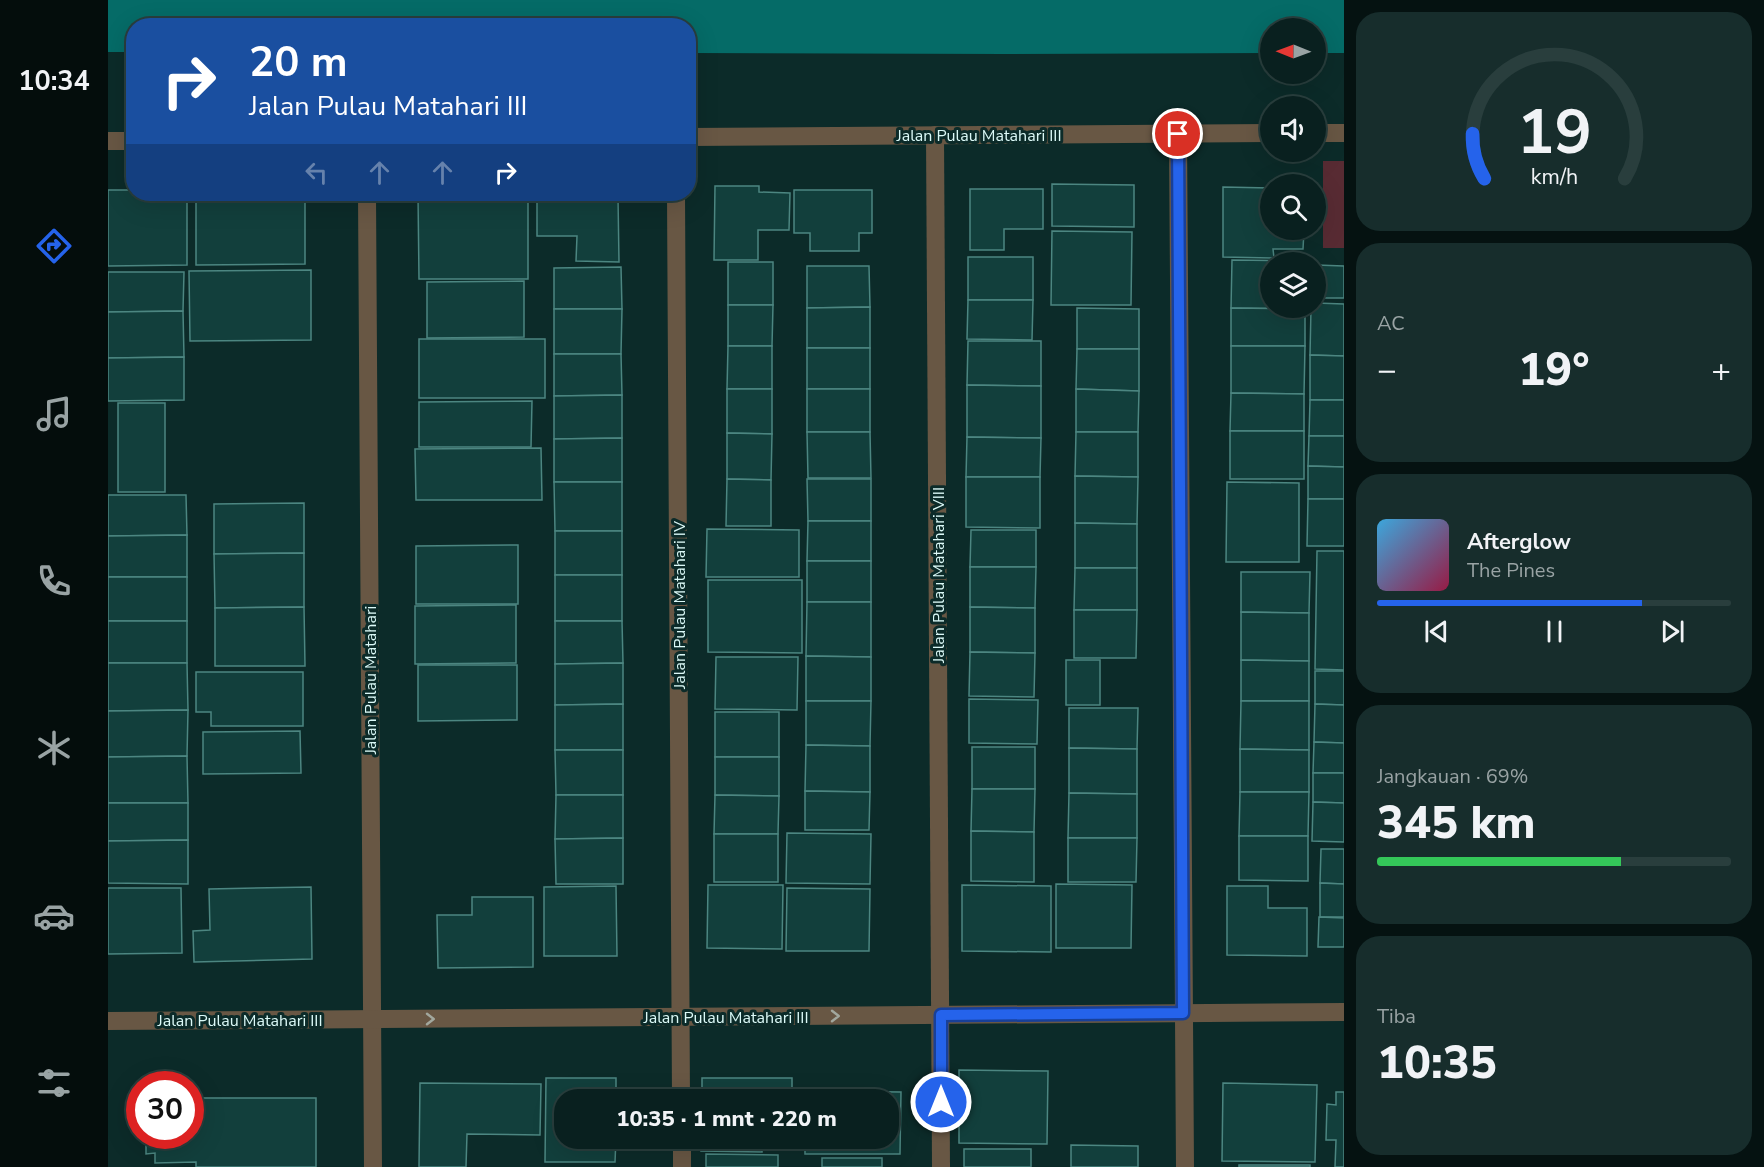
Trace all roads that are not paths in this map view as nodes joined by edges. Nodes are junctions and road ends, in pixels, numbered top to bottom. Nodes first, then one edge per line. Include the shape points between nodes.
1 (1260, 133) edge
2 (1326, 133) edge
3 (1344, 133) edge
4 (1178, 134) junction
5 (935, 135) junction
6 (696, 137) edge
7 (108, 141) edge
8 (126, 141) edge
9 (367, 201) edge
10 (676, 201) edge
11 (1344, 1012) edge
12 (1183, 1013) junction
13 (941, 1015) junction
14 (681, 1017) junction
15 (372, 1019) junction
16 (108, 1021) edge
17 (681, 1089) edge
18 (682, 1149) edge
19 (373, 1167) edge
20 (682, 1167) edge
21 (941, 1167) edge
22 (1185, 1167) edge

1 - 4 street, Jalan Pulau Matahari III
2 - 3 street
4 - 5 street, Jalan Pulau Matahari III
4 - 12 street
5 - 6 street, Jalan Pulau Matahari III
5 - 13 street, Jalan Pulau Matahari VIII
7 - 8 street
9 - 15 street, Jalan Pulau Matahari
10 - 14 street, Jalan Pulau Matahari IV
11 - 12 street, Jalan Pulau Matahari III
12 - 13 street, Jalan Pulau Matahari III
12 - 22 street
14 -> 13 street, Jalan Pulau Matahari III
13 - 21 street, Jalan Pulau Matahari VIII
15 -> 14 street, Jalan Pulau Matahari III
14 - 17 street, Jalan Pulau Matahari IV
15 - 16 street, Jalan Pulau Matahari III
15 - 19 street, Jalan Pulau Matahari
18 - 20 street

